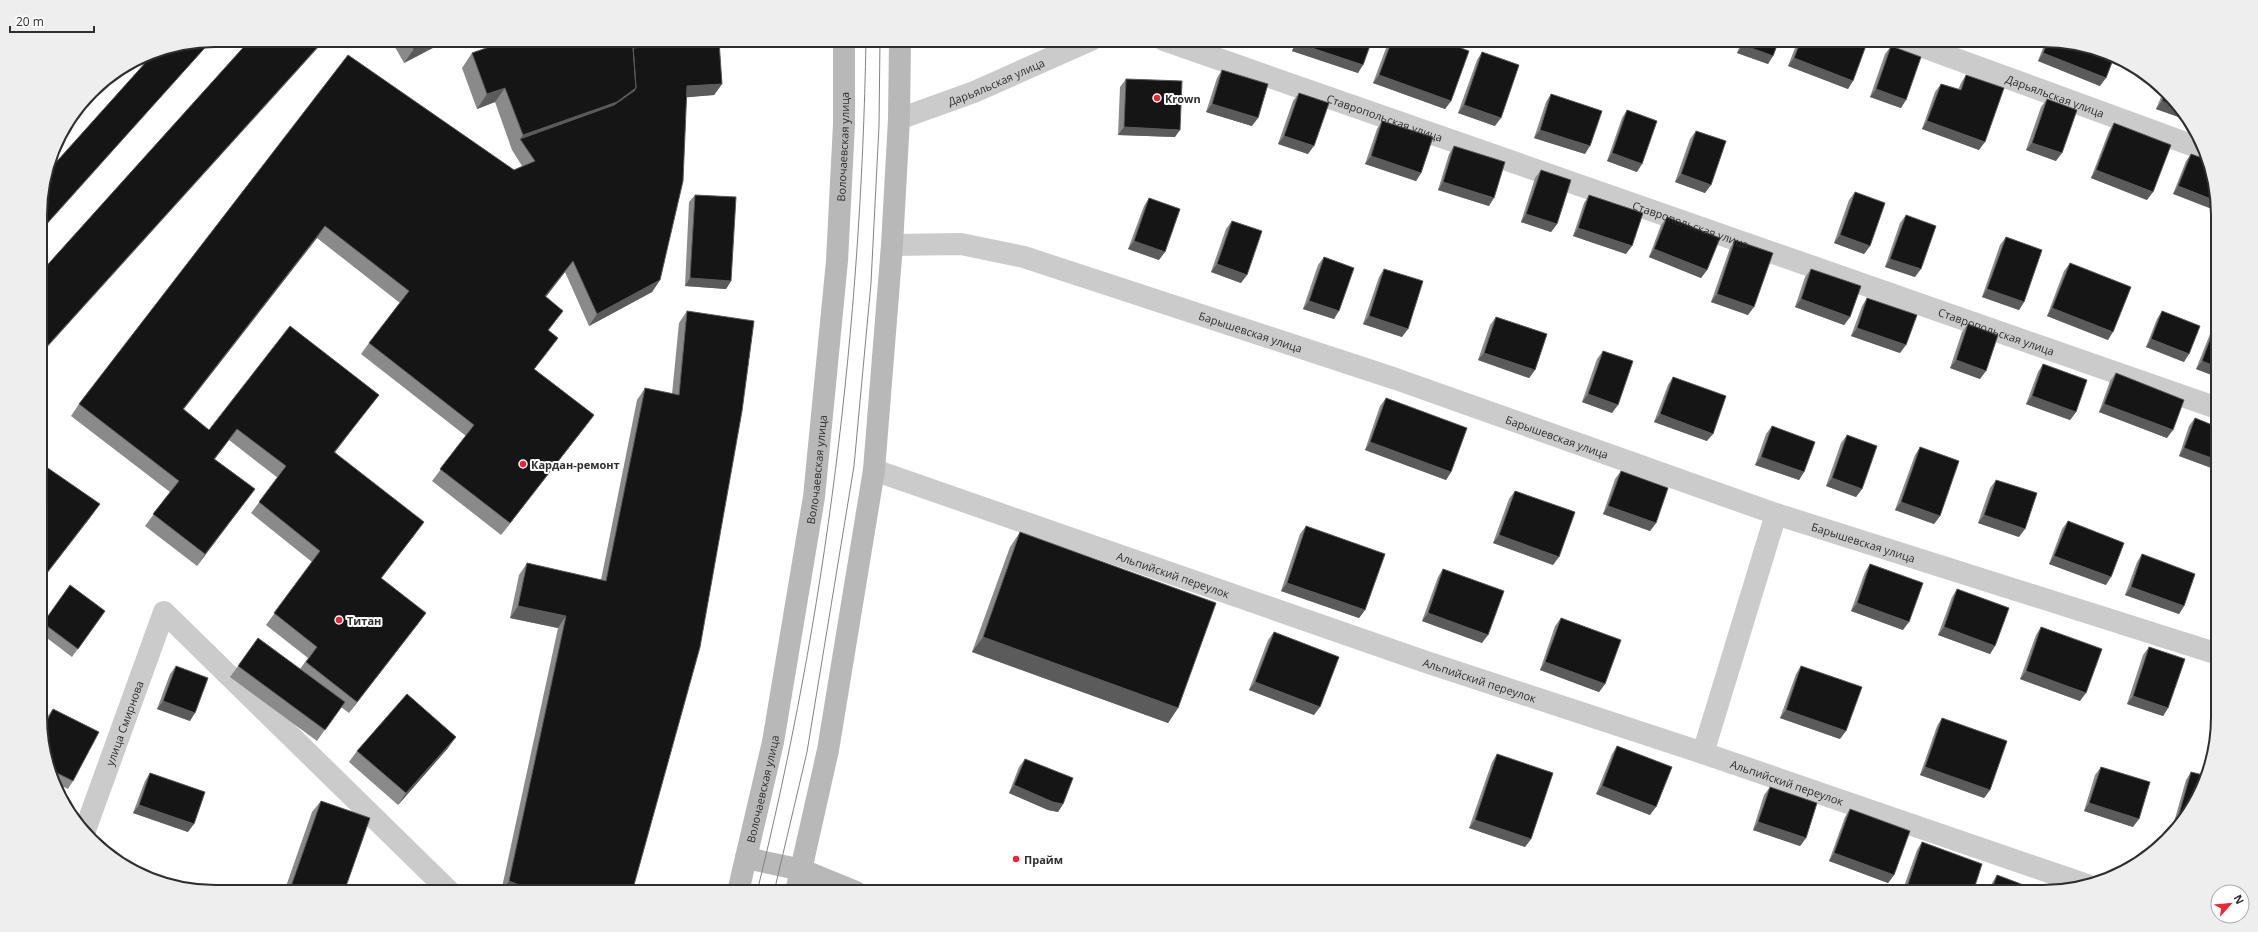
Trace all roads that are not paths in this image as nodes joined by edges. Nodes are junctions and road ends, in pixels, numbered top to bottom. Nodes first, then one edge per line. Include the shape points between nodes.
1 (844, 47) edge
2 (900, 47) edge
3 (1075, 47) edge
4 (1184, 47) edge
5 (1923, 47) edge
6 (899, 119) junction
7 (2197, 147) edge
8 (892, 245) junction
9 (2211, 406) edge
10 (874, 470) junction
11 (1776, 514) junction
12 (2211, 652) edge
13 (1703, 752) junction
14 (87, 826) edge
15 (746, 858) junction
16 (802, 870) junction
17 (2077, 882) edge
18 (431, 885) edge
19 (740, 885) edge
20 (798, 885) edge
21 (839, 885) edge

1 - 15 main road, Волочаевская улица via 844,124 837,261 814,497 773,742
2 - 6 main road
3 - 6 street, Дарьяльская улица via 974,92
4 - 9 street, Ставропольская улица
5 - 7 street, Дарьяльская улица
6 - 8 main road
8 - 10 main road
8 - 11 street, Барышевская улица via 962,244 1024,257 1396,379
10 - 13 street, Альпийский переулок via 1419,660
10 - 16 main road via 828,750
11 - 12 street, Барышевская улица
11 - 13 street
13 - 17 street, Альпийский переулок
14 - 18 street, улица Смирнова via 164,612
15 - 16 main road
15 - 19 main road, Волочаевская улица
16 - 20 main road
16 - 21 main road

